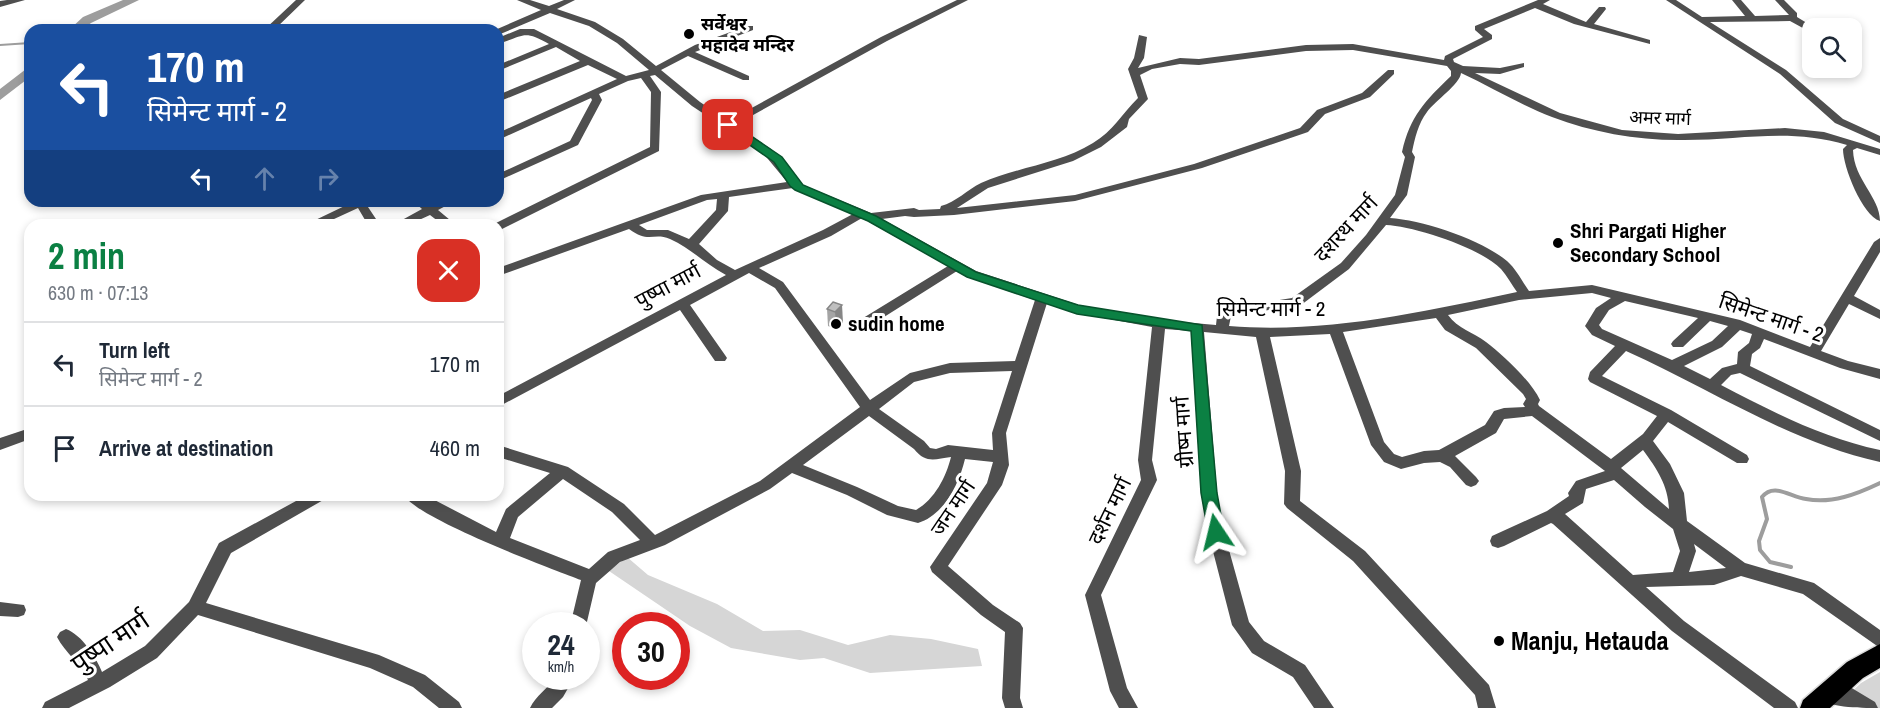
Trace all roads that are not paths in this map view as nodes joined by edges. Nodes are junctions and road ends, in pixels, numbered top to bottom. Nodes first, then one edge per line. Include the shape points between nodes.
1 (21, 0) edge
2 (301, 0) edge
3 (521, 0) edge
4 (572, 0) edge
5 (964, 0) edge
6 (1671, 0) edge
7 (1736, 0) edge
8 (1779, 0) edge
9 (1541, 2) edge
10 (0, 4) edge
11 (549, 9) junction
12 (1602, 9) dead end
13 (1792, 18) junction
14 (1704, 19) junction
15 (1753, 19) junction
16 (275, 24) edge
17 (1802, 24) edge
18 (1588, 25) junction
19 (750, 28) dead end
20 (504, 29) edge
21 (1142, 37) dead end
22 (504, 39) edge
23 (1647, 42) dead end
24 (556, 44) junction
25 (689, 53) junction
26 (1412, 58) junction
27 (588, 61) junction
28 (1521, 65) dead end
29 (504, 66) edge
30 (1453, 66) junction
31 (658, 70) junction
32 (1134, 73) junction
33 (645, 76) junction
34 (746, 78) dead end
35 (625, 79) junction
36 (594, 94) junction
37 (504, 96) edge
38 (728, 125) junction
39 (504, 134) edge
40 (1880, 140) edge
41 (1855, 145) junction
42 (1880, 152) edge
43 (504, 175) edge
44 (794, 184) junction
45 (723, 194) junction
46 (351, 207) edge
47 (427, 207) edge
48 (437, 207) edge
49 (431, 210) junction
50 (905, 212) junction
51 (865, 215) junction
52 (1880, 218) edge
53 (324, 219) edge
54 (412, 219) edge
55 (442, 219) edge
56 (1384, 221) junction
57 (504, 224) edge
58 (632, 225) junction
59 (1880, 242) edge
60 (691, 245) junction
61 (956, 266) junction
62 (749, 268) junction
63 (504, 270) edge
64 (735, 275) junction
65 (1525, 295) junction
66 (1626, 296) junction
67 (1847, 298) junction
68 (1042, 299) junction
69 (682, 304) junction
70 (1439, 312) junction
71 (1880, 315) edge
72 (1707, 316) junction
73 (1160, 324) junction
74 (1738, 324) junction
75 (860, 326) dead end
76 (1197, 328) junction
77 (1335, 328) junction
78 (1222, 330) junction
79 (1759, 332) junction
80 (1262, 333) junction
81 (1678, 344) dead end
82 (1624, 345) junction
83 (1814, 352) junction
84 (720, 358) dead end
85 (1020, 366) junction
86 (1672, 366) junction
87 (1741, 368) junction
88 (1880, 374) edge
89 (1712, 386) junction
90 (504, 399) edge
91 (869, 410) junction
92 (1534, 410) junction
93 (1666, 414) junction
94 (24, 435) edge
95 (1880, 436) edge
96 (1645, 441) junction
97 (0, 444) edge
98 (504, 453) edge
99 (959, 453) junction
100 (1443, 455) junction
101 (1874, 455) edge
102 (1000, 457) junction
103 (1742, 459) dead end
104 (791, 466) junction
105 (1880, 466) edge
106 (1614, 470) junction
107 (563, 471) junction
108 (1471, 481) dead end
109 (309, 501) edge
110 (421, 501) edge
111 (1558, 519) junction
112 (1681, 525) junction
113 (501, 540) junction
114 (1498, 541) dead end
115 (653, 543) junction
116 (1740, 569) junction
117 (1679, 578) junction
118 (589, 579) junction
119 (1630, 583) junction
120 (195, 607) junction
121 (0, 609) edge
122 (18, 610) dead end
123 (581, 612) edge
124 (66, 637) dead end
125 (1880, 640) edge
126 (1880, 655) edge
127 (98, 684) junction
128 (558, 690) edge
129 (1824, 697) edge
130 (51, 708) edge
131 (453, 708) edge
132 (539, 708) edge
133 (1014, 708) edge
134 (1129, 708) edge
135 (1325, 708) edge
136 (1487, 708) edge
137 (1788, 708) edge
138 (1847, 708) edge
139 (1869, 708) edge

1 - 10 street
2 - 16 street
3 - 11 street
4 - 11 street
5 - 38 street
6 - 14 street
7 - 15 street
8 - 13 street via 1794,15
9 - 18 street
9 - 30 street via 1478,28 1489,37 1448,58
11 - 20 street
11 - 31 street via 592,24
12 - 18 street
13 - 15 street
13 - 17 street
14 - 15 street
14 - 40 street via 1783,72 1839,121
18 - 23 street
19 - 25 street
21 - 32 street
22 - 24 street via 534,32
24 - 27 street
24 - 29 street
25 - 31 street
25 - 34 street
26 - 30 street
26 - 32 street via 1353,47 1316,47 1180,61
26 - 50 street via 1392,68 1366,95 1321,112 1304,130 1198,166 1075,198 954,213
27 - 35 street
27 - 37 street
28 - 30 street via 1500,71
30 - 41 street, अमर मार्ग via 1556,115 1622,134 1678,137 1785,131 1824,135
30 - 56 street, दशरथ मार्ग via 1456,77 1422,108 1410,134 1410,157 1401,195
31 - 33 street
31 - 38 street via 696,104
32 - 50 street via 1143,99 1123,125 1098,146 984,186 951,207
33 - 35 street
33 - 57 street via 656,92 655,149
35 - 36 street
36 - 39 street
36 - 43 street via 597,100 574,143
38 - 44 street via 778,160
41 - 42 street, अमर मार्ग
41 - 52 street via 1848,148 1847,158 1862,194
44 - 45 street
44 - 51 street, सिमेन्ट मार्ग - 2
45 - 58 street
45 - 60 street via 722,212
46 - 53 street
47 - 49 street
48 - 49 street
49 - 54 street
49 - 55 street
50 - 51 street
51 - 61 street, सिमेन्ट मार्ग - 2
51 - 62 street, पुष्पा मार्ग
56 - 65 street via 1458,239 1478,249 1503,264
56 - 78 street, दशरथ मार्ग via 1345,266 1296,302 1227,312
58 - 60 street via 644,234 668,234
58 - 63 street
59 - 67 street
60 - 64 street
61 - 68 street, सिमेन्ट मार्ग - 2
61 - 75 street
62 - 64 street, पुष्पा मार्ग
62 - 91 street via 779,285
64 - 69 street, पुष्पा मार्ग
65 - 66 street, सिमेन्ट मार्ग - 2 via 1593,289
65 - 70 street, सिमेन्ट मार्ग - 2
66 - 72 street, सिमेन्ट मार्ग - 2
66 - 82 street via 1612,301 1595,315 1592,326
67 - 71 street
67 - 83 street
68 - 73 street, सिमेन्ट मार्ग - 2
68 - 85 street, जन मार्ग
69 - 84 street
69 - 90 street, पुष्पा मार्ग
70 - 77 street, सिमेन्ट मार्ग - 2
70 - 92 street via 1450,327 1481,345 1529,391
72 - 74 street, सिमेन्ट मार्ग - 2
72 - 81 street
73 - 76 street, सिमेन्ट मार्ग - 2
73 - 134 street, दर्शन मार्ग via 1145,460 1149,480 1093,595 1119,692
74 - 79 street, सिमेन्ट मार्ग - 2
74 - 86 street via 1717,344
76 - 78 street, सिमेन्ट मार्ग - 2
76 - 135 street, ग्रीष्म मार्ग via 1209,493 1241,625 1258,647 1299,671
77 - 80 street, सिमेन्ट मार्ग - 2
77 - 100 street via 1383,452 1401,463 1432,454
78 - 80 street, सिमेन्ट मार्ग - 2
79 - 83 street, सिमेन्ट मार्ग - 2
79 - 87 street via 1755,345 1745,352
80 - 136 street via 1293,471 1292,504 1359,556 1483,691
82 - 86 street
82 - 93 street via 1595,379
83 - 88 street, सिमेन्ट मार्ग - 2
85 - 91 street via 931,370 910,378
85 - 102 street, जन मार्ग via 999,433
86 - 89 street
87 - 89 street via 1731,368
87 - 95 street
89 - 101 street via 1788,428
91 - 99 street via 925,453
91 - 104 street
92 - 100 street via 1504,412 1494,418 1491,429
92 - 106 street
93 - 96 street
93 - 103 street
94 - 97 street
96 - 106 street
96 - 112 street via 1670,478
98 - 107 street
99 - 102 street
99 - 104 street via 956,469 940,500 918,517 904,515
100 - 108 street
101 - 105 street
102 - 133 street, जन मार्ग via 994,484 938,567 1014,628
104 - 115 street via 765,485
106 - 111 street via 1581,485 1575,502 1554,513
106 - 112 street
107 - 113 street via 519,505
107 - 115 street via 618,508
109 - 120 street, पुष्पा मार्ग via 225,548
110 - 113 street via 448,518
111 - 114 street via 1550,516
111 - 119 street
112 - 116 street
112 - 117 street via 1688,551
113 - 118 street
115 - 118 street via 614,557
116 - 117 street via 1710,580
116 - 125 street via 1808,588
117 - 119 street
118 - 123 street
119 - 137 street via 1678,626
120 - 127 street, पुष्पा मार्ग via 151,652
120 - 131 street via 373,661 419,681
121 - 122 street
124 - 127 street via 90,664
126 - 129 highway via 1855,669
127 - 130 street, पुष्पा मार्ग
128 - 132 street
129 - 138 street
129 - 139 street

